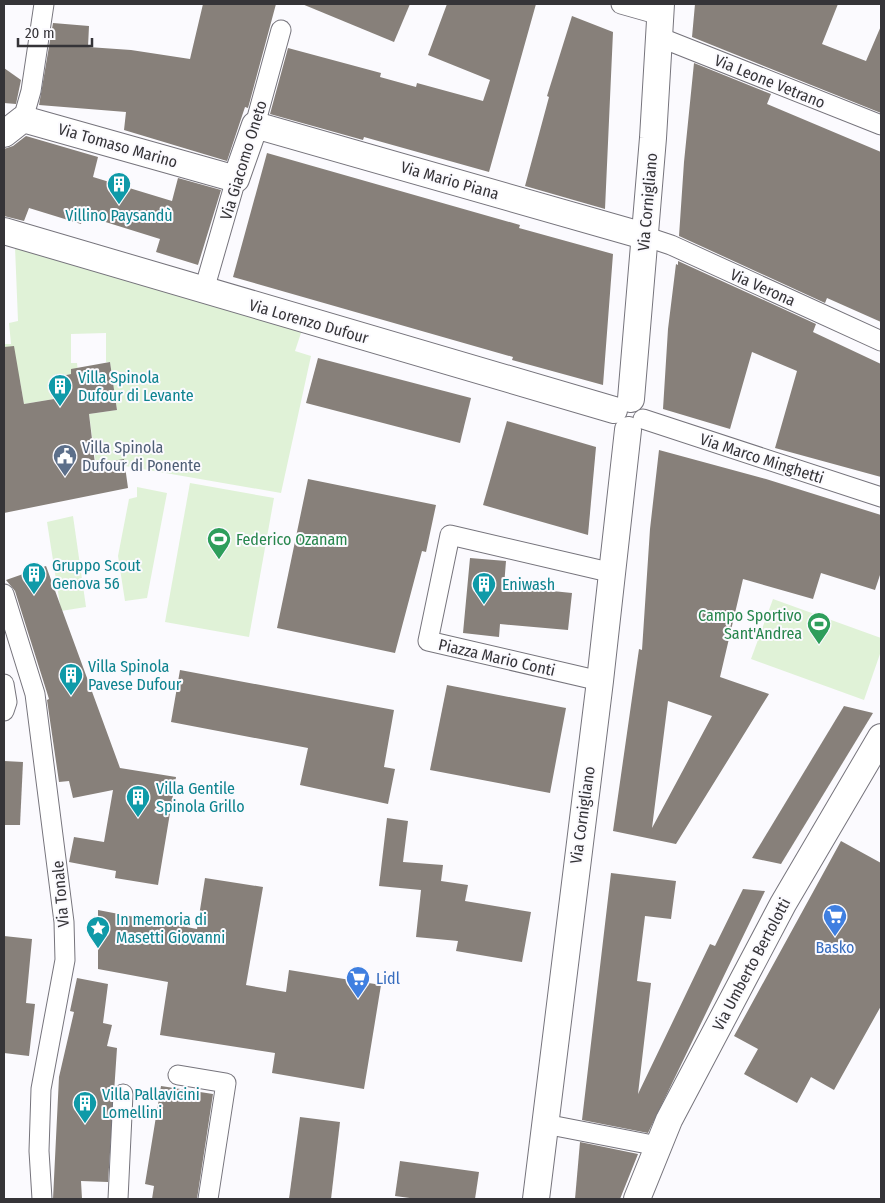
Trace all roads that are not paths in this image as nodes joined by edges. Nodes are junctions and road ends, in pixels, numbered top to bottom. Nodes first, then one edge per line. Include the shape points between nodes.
1 (44, 4) edge
2 (621, 4) edge
3 (660, 19) edge
4 (281, 30) dead end
5 (255, 125) junction
6 (881, 125) edge
7 (14, 126) edge
8 (236, 179) junction
9 (4, 231) edge
10 (644, 236) junction
11 (204, 290) junction
12 (881, 340) edge
13 (629, 414) junction
14 (881, 497) edge
15 (612, 573) junction
16 (4, 594) edge
17 (600, 681) junction
18 (4, 684) edge
19 (4, 711) edge
20 (881, 737) edge
21 (178, 1075) dead end
22 (124, 1094) dead end
23 (545, 1124) junction
24 (658, 1146) junction
25 (42, 1199) edge
26 (118, 1199) edge
27 (208, 1199) edge
28 (536, 1199) edge
29 (637, 1199) edge

1 - 7 street via 32,91
2 - 3 street, Via Leone Vetrano
3 - 6 street, Via Leone Vetrano
3 - 10 street, Via Cornigliano
4 - 5 street, Via Giacomo Oneto
5 - 8 street, Via Giacomo Oneto
5 - 10 street, Via Mario Piana
7 - 8 street, Via Tomaso Marino
8 - 11 street, Via Giacomo Oneto
9 - 11 street, Via Lorenzo Dufour
10 - 12 street, Via Verona via 671,245
10 - 13 street, Via Cornigliano
11 - 13 street, Via Lorenzo Dufour
13 - 14 street, Via Marco Minghetti
13 - 15 street, Via Cornigliano
15 - 17 street, Via Cornigliano
15 - 17 street, Piazza Mario Conti via 450,535 428,641
16 - 25 street, Via Tonale via 35,694 64,922 65,960 41,1089 39,1151
17 - 23 street, Via Cornigliano
18 - 19 street via 7,702
20 - 24 street, Via Umberto Bertolotti via 783,904
21 - 27 street via 226,1083
22 - 26 street
23 - 24 street
23 - 28 street, Via Cornigliano
24 - 29 street, Via Umberto Bertolotti

